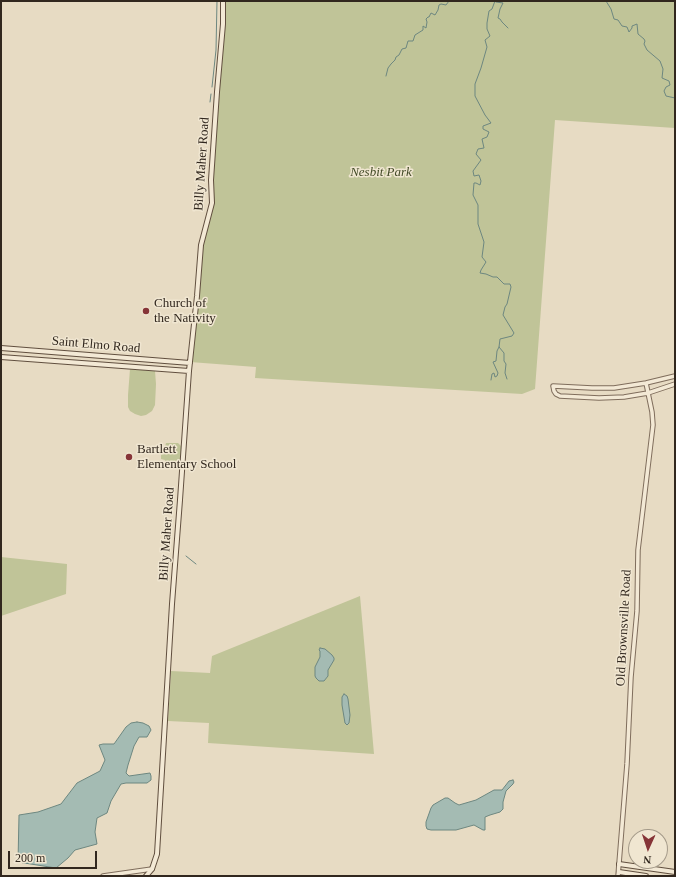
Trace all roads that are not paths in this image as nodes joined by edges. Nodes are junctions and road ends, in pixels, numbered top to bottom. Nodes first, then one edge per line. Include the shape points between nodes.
1 (223, 1) edge
2 (1, 348) edge
3 (1, 357) edge
4 (134, 359) junction
5 (155, 361) junction
6 (190, 363) junction
7 (134, 366) junction
8 (155, 368) junction
9 (189, 371) junction
10 (675, 376) edge
11 (646, 383) junction
12 (675, 384) edge
13 (648, 393) junction
14 (620, 864) junction
15 (152, 868) junction
16 (675, 872) edge
17 (618, 874) edge
18 (103, 876) edge
19 (146, 876) edge
20 (646, 876) edge

1 - 6 main road, Billy Maher Road via 211,180 212,203 201,245
2 - 4 main road, Saint Elmo Road
3 - 7 main road, Saint Elmo Road
4 - 5 main road, Saint Elmo Road
4 - 7 main road
5 - 6 main road, Saint Elmo Road
5 - 8 main road
6 - 9 main road, Billy Maher Road
7 - 8 main road, Saint Elmo Road
8 - 9 main road, Saint Elmo Road
9 - 15 main road, Billy Maher Road via 159,830 157,854
10 - 11 street
11 - 13 street, Old Brownsville Road
11 - 13 street via 605,388 553,386 556,394 560,396 618,398
12 - 13 street
13 - 14 street, Old Brownsville Road via 653,425 638,550 637,611
14 - 16 main road
14 - 17 street, Old Brownsville Road
15 - 18 street
15 - 19 main road, Billy Maher Road
17 - 20 main road

